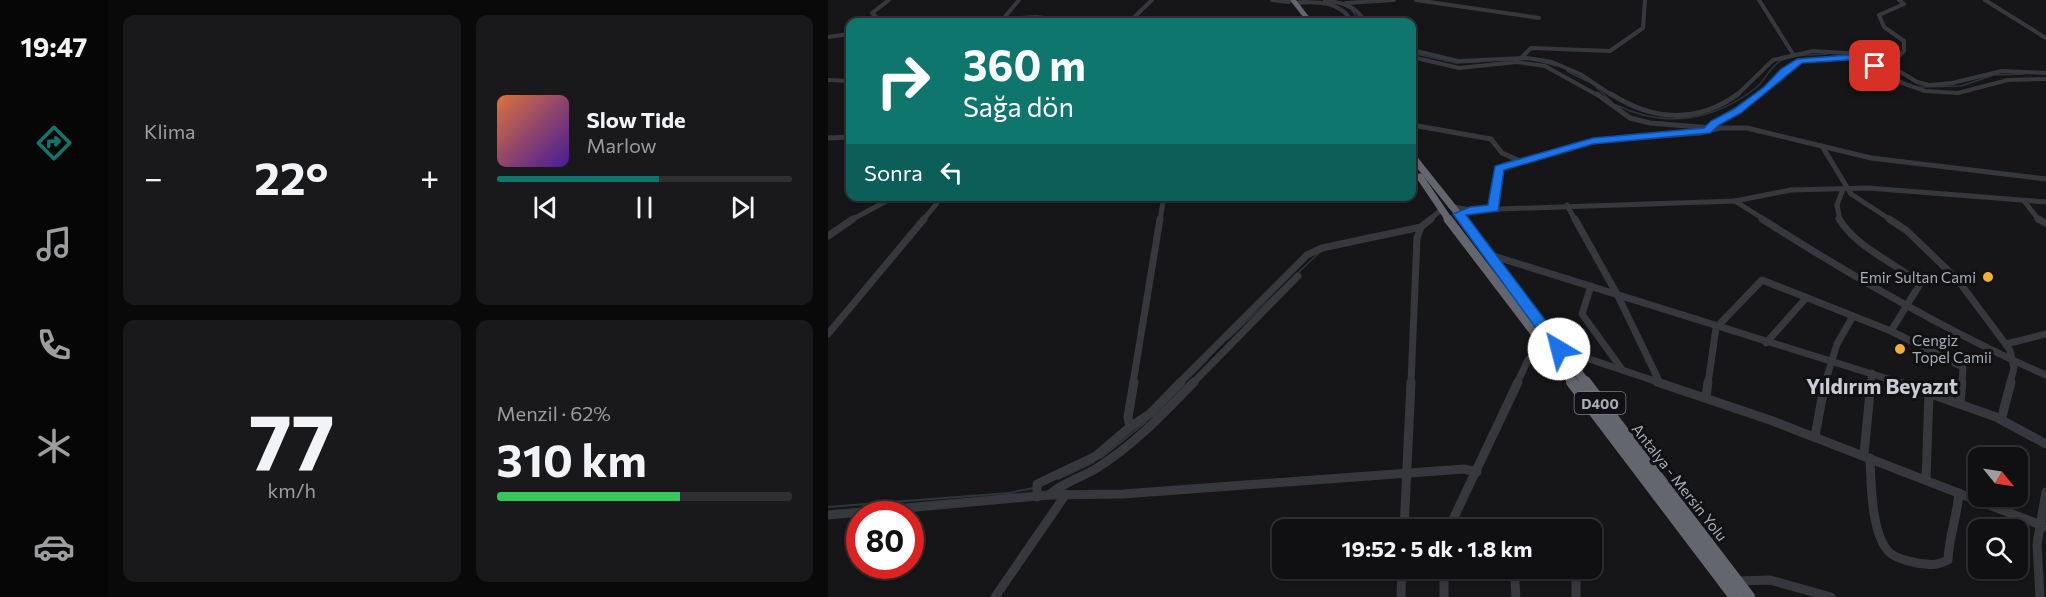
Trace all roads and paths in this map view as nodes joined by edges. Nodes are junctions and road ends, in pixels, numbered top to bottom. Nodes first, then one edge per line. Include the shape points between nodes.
1 (889, 0) edge
2 (1019, 0) edge
3 (1152, 0) edge
4 (1272, 0) edge
5 (1317, 0) edge
6 (1394, 0) edge
7 (1416, 0) edge
8 (1645, 0) edge
9 (1759, 0) edge
10 (1899, 0) edge
11 (1984, 0) edge
12 (1291, 1) edge
13 (1346, 3) junction
14 (878, 18) edge
15 (1005, 18) edge
16 (1133, 18) edge
17 (1302, 18) edge
18 (1306, 18) edge
19 (1350, 18) edge
20 (1363, 18) edge
21 (1539, 18) dead end
22 (846, 35) edge
23 (828, 37) edge
24 (2046, 38) edge
25 (1416, 51) edge
26 (1792, 54) junction
27 (1522, 57) junction
28 (1874, 57) junction
29 (1416, 58) edge
30 (2046, 73) edge
31 (2046, 79) edge
32 (828, 80) edge
33 (846, 81) edge
34 (1416, 126) edge
35 (1712, 128) junction
36 (846, 137) edge
37 (828, 140) edge
38 (1822, 146) junction
39 (1416, 160) edge
40 (1520, 161) junction
41 (1416, 171) edge
42 (2046, 179) edge
43 (1845, 189) junction
44 (886, 201) edge
45 (939, 201) edge
46 (1163, 201) edge
47 (1735, 201) junction
48 (2024, 201) junction
49 (2046, 202) edge
50 (1567, 205) junction
51 (1494, 209) junction
52 (1461, 210) junction
53 (1443, 213) junction
54 (2046, 223) edge
55 (1421, 227) junction
56 (828, 236) edge
57 (1487, 254) junction
58 (1298, 276) dead end
59 (1592, 286) junction
60 (1618, 296) junction
61 (1806, 298) junction
62 (1907, 306) junction
63 (1853, 316) junction
64 (1716, 328) junction
65 (1891, 331) junction
66 (2046, 333) edge
67 (828, 334) edge
68 (1545, 343) junction
69 (1766, 343) junction
70 (2006, 344) junction
71 (1559, 349) junction
72 (2013, 361) junction
73 (1829, 363) junction
74 (1621, 368) junction
75 (1872, 373) junction
76 (2046, 375) edge
77 (1659, 381) junction
78 (1929, 393) junction
79 (1706, 397) junction
80 (1960, 403) junction
81 (2001, 420) junction
82 (1130, 427) junction
83 (1815, 436) junction
84 (2046, 444) edge
85 (1867, 456) junction
86 (1477, 472) junction
87 (1407, 473) junction
88 (1926, 480) junction
89 (2046, 492) edge
90 (1959, 493) junction
91 (1066, 494) junction
92 (1049, 495) junction
93 (1037, 497) junction
94 (828, 515) edge
95 (1405, 519) edge
96 (1454, 519) edge
97 (2041, 526) edge
98 (1402, 579) edge
99 (1444, 579) edge
100 (1515, 579) edge
101 (1576, 579) edge
102 (1737, 581) junction
103 (995, 597) edge
104 (1401, 597) edge
105 (1444, 597) edge
106 (1516, 597) edge
107 (1576, 597) edge
108 (1735, 597) edge
109 (1749, 597) edge
110 (1832, 597) edge
111 (2040, 597) edge

1 - 14 street via 872,13
2 - 15 street
3 - 16 street
4 - 12 street
5 - 13 street
6 - 13 street
7 - 21 street
8 - 27 street via 1643,28 1613,51 1531,48
9 - 26 street
10 - 28 street via 1904,4 1879,15 1884,27 1904,41 1904,51 1898,57
11 - 24 street
12 - 17 highway
12 - 18 highway
12 - 19 street via 1340,8
13 - 20 street
22 - 23 street
25 - 27 street via 1460,61
26 - 27 street via 1762,66 1749,84 1716,107 1682,117 1639,112 1562,65
26 - 28 street via 1844,51
28 - 30 street via 1910,80 1930,85 1996,72
29 - 35 street via 1459,68 1517,62 1545,66 1587,87 1630,118
31 - 35 street via 2008,80 1958,93 1925,91 1891,79 1866,60 1803,60
32 - 33 street
34 - 40 street via 1491,139 1502,153
35 - 38 street via 1754,129
35 - 40 street via 1700,133 1593,141
36 - 37 street
38 - 42 street via 1871,158
38 - 43 street
39 - 52 highway, Antalya - Mersin Yolu / D400
40 - 51 street via 1499,168
41 - 53 highway, Antalya - Mersin Yolu / D400
43 - 47 street via 1791,190
43 - 48 street
43 - 62 street via 1837,208 1845,230 1920,284
43 - 70 street via 1906,230 1957,279
44 - 56 street
45 - 67 street
46 - 82 street via 1128,417
47 - 50 street
47 - 62 street
48 - 49 street
48 - 54 street
50 - 51 street
50 - 60 street
51 - 52 street
52 - 53 highway
52 - 57 highway, Antalya - Mersin Yolu / D400
53 - 55 street
53 - 68 highway, Antalya - Mersin Yolu / D400
55 - 82 street via 1322,248 1308,255 1151,413
55 - 87 street via 1417,238
57 - 59 street
57 - 71 highway, Antalya - Mersin Yolu / D400
58 - 92 street via 1146,431 1097,468
59 - 60 street
59 - 74 street via 1582,314
60 - 64 street
60 - 77 street
61 - 63 street
61 - 64 street via 1762,280
61 - 69 street
62 - 65 street
62 - 72 street
63 - 65 street
63 - 73 street
64 - 69 street
64 - 79 street
65 - 80 street via 1963,367
66 - 70 street
68 - 86 street via 1528,360
68 - 108 highway, Antalya - Mersin Yolu / D400
69 - 73 street
70 - 72 street
71 - 74 street
71 - 102 highway, Antalya - Mersin Yolu / D400
72 - 76 street
72 - 81 street
73 - 75 street
73 - 83 street
74 - 77 street
75 - 78 street
75 - 85 street
77 - 79 street
78 - 80 street
78 - 88 street
79 - 83 street
80 - 81 street
81 - 84 street
82 - 93 street via 1096,456 1037,484
83 - 85 street
85 - 88 street
85 - 90 street via 1883,544 1898,557 1937,566 1948,560 1949,533
86 - 87 street via 1464,469
86 - 96 street
87 - 91 street via 1123,494
87 - 95 street
88 - 90 street
89 - 97 street
90 - 97 street
91 - 92 street
91 - 103 street
92 - 93 street
93 - 94 street
97 - 111 street via 2034,557
98 - 104 street
99 - 105 street
100 - 106 street
101 - 107 street
102 - 109 highway, Antalya - Mersin Yolu / D400
102 - 110 street via 1745,578 1794,586

